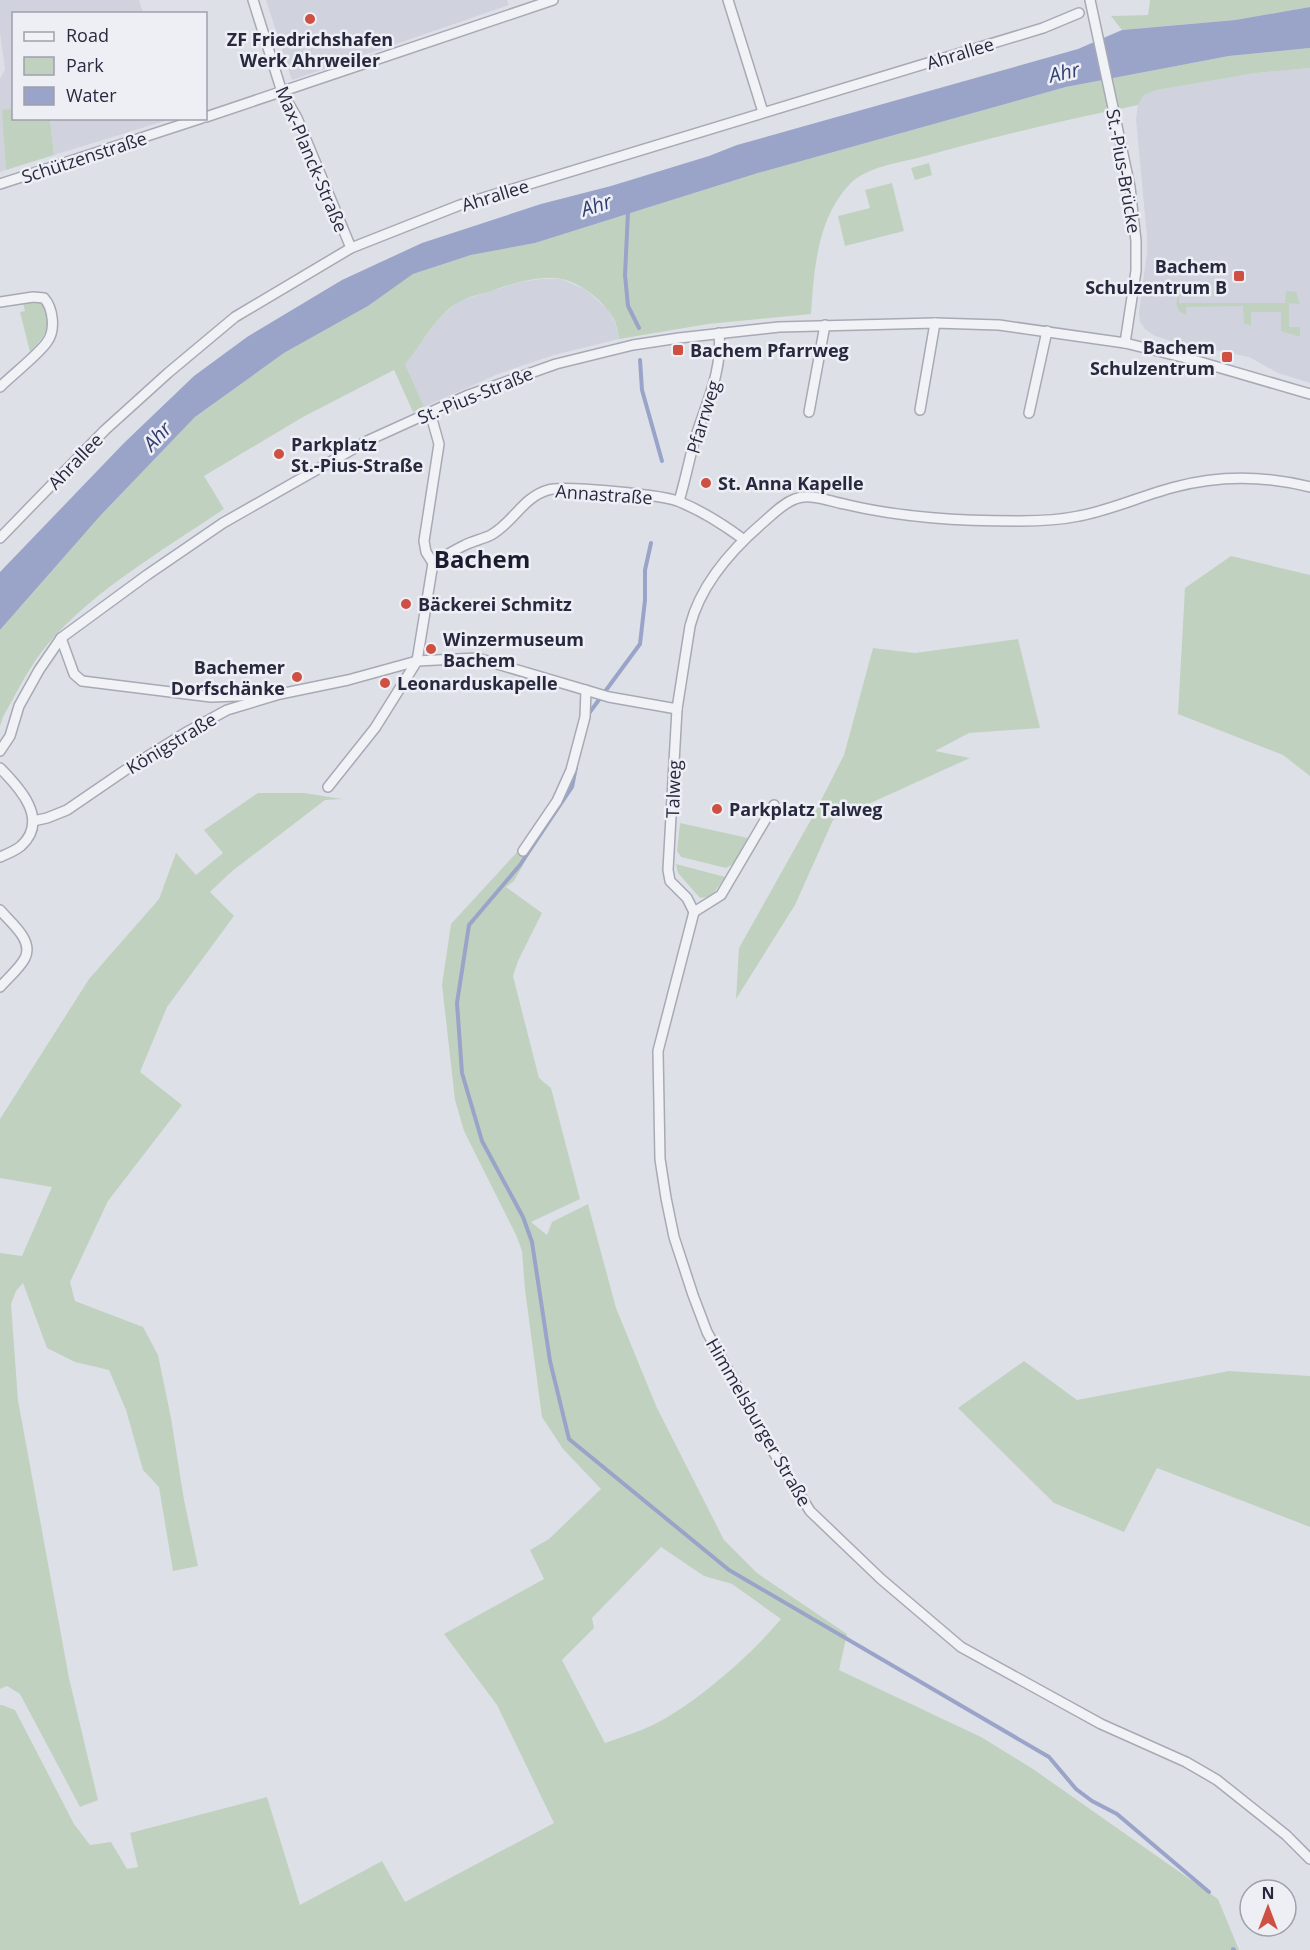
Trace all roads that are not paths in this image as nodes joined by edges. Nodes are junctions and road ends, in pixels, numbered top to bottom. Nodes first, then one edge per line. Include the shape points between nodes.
1 (253, 0) edge
2 (553, 0) edge
3 (728, 0) edge
4 (1090, 0) edge
5 (1079, 13) dead end
6 (282, 92) junction
7 (763, 112) junction
8 (207, 117) edge
9 (198, 120) edge
10 (0, 184) edge
11 (351, 248) junction
12 (0, 302) edge
13 (935, 323) junction
14 (825, 325) junction
15 (1047, 331) junction
16 (719, 333) junction
17 (1125, 343) junction
18 (0, 387) edge
19 (1310, 394) edge
20 (920, 410) dead end
21 (430, 412) junction
22 (809, 412) dead end
23 (1029, 413) dead end
24 (1310, 487) edge
25 (679, 501) junction
26 (0, 538) edge
27 (743, 539) junction
28 (433, 563) junction
29 (61, 638) junction
30 (417, 661) junction
31 (591, 691) junction
32 (280, 694) junction
33 (677, 709) junction
34 (0, 751) edge
35 (0, 768) edge
36 (328, 787) dead end
37 (774, 805) dead end
38 (33, 821) junction
39 (523, 851) dead end
40 (0, 857) edge
41 (0, 910) edge
42 (694, 912) junction
43 (0, 987) edge
44 (1310, 1859) edge

1 - 6 street, Max-Planck-Straße
2 - 6 street, Schützenstraße
3 - 7 street
4 - 17 street, St.-Pius-Brücke via 1130,187 1136,242 1136,271
5 - 7 street, Ahrallee via 1043,28
6 - 8 street, Schützenstraße
6 - 11 street, Max-Planck-Straße via 297,118
7 - 11 street, Ahrallee via 460,205
9 - 10 street, Schützenstraße
11 - 26 street, Ahrallee via 235,316 105,430
12 - 18 street via 44,298 51,311 52,328 48,341
13 - 14 street, St.-Pius-Straße
13 - 15 street, St.-Pius-Straße
13 - 20 street
14 - 16 street, St.-Pius-Straße
14 - 22 street
15 - 17 street, St.-Pius-Straße
15 - 23 street
16 - 21 street, St.-Pius-Straße via 633,345 556,364
16 - 25 street, Pfarrweg via 715,381
17 - 19 street, St.-Pius-Straße
21 - 28 street via 439,444 424,541
21 - 29 street, St.-Pius-Straße via 358,446 223,523
24 - 27 street, Talweg via 1260,478 1213,480 1175,487 1079,516 1023,521 908,516 804,497 781,506
25 - 27 street, Annastraße
25 - 28 street, Annastraße via 550,489 526,502 491,535
27 - 33 street, Talweg via 706,589 693,614
28 - 30 street
29 - 32 street via 74,674 82,681 211,697
29 - 34 street, St.-Pius-Straße via 19,706 10,736
30 - 31 street, Königstraße via 477,658
30 - 32 street, Königstraße
30 - 36 street via 375,728
31 - 33 street, Königstraße
31 - 39 street via 571,770
32 - 38 street, Königstraße via 227,710 166,744 67,810
33 - 42 street, Talweg via 668,870 670,880
35 - 38 street via 23,793
37 - 42 street via 721,895
38 - 40 street via 21,846
41 - 43 street via 25,939 26,949 26,957
42 - 44 street, Himmelsburger Straße via 658,1052 660,1160 666,1198 674,1237 707,1332 810,1511 881,1579 962,1647 1101,1724 1217,1780

